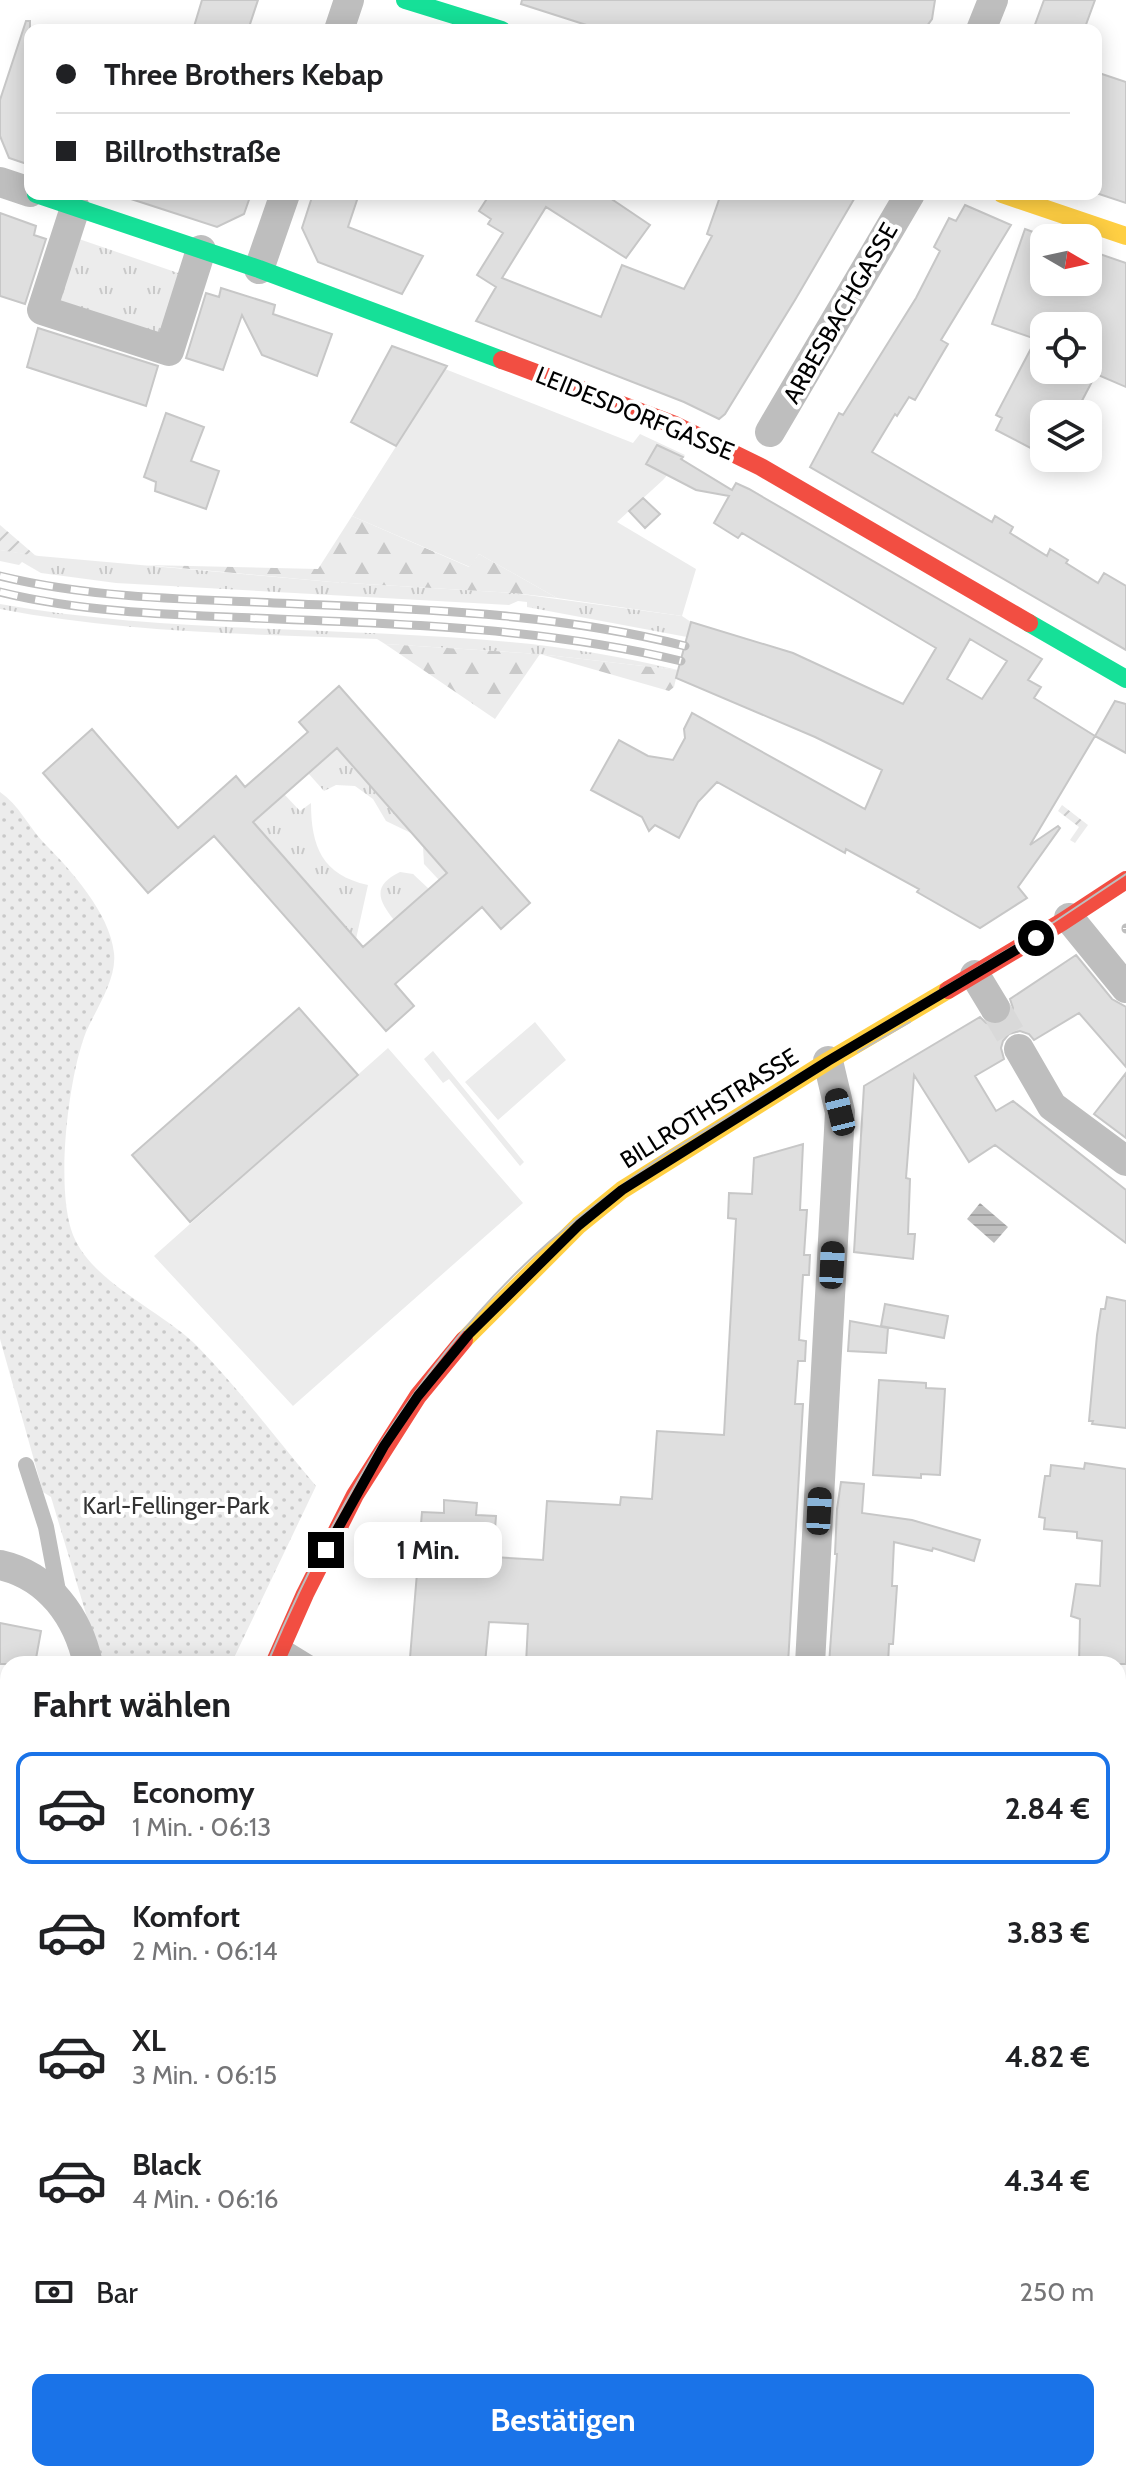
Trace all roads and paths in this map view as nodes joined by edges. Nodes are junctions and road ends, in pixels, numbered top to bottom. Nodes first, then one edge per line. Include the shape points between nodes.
1 (349, 0) edge
2 (405, 0) edge
3 (993, 0) edge
4 (461, 8) edge
5 (341, 24) edge
6 (491, 24) edge
7 (983, 24) edge
8 (0, 182) edge
9 (24, 190) edge
10 (53, 200) edge
11 (283, 200) edge
12 (906, 200) edge
13 (1020, 200) edge
14 (75, 208) junction
15 (1126, 236) edge
16 (201, 250) junction
17 (259, 269) junction
18 (770, 432) dead end
19 (1126, 679) edge
20 (1126, 880) edge
21 (1069, 918) junction
22 (975, 975) junction
23 (1126, 988) edge
24 (995, 1008) tunnel mouth
25 (1019, 1049) tunnel mouth
26 (828, 1061) junction
27 (1126, 1161) edge
28 (26, 1465) dead end
29 (0, 1565) edge
30 (53, 1594) junction
31 (85, 1656) edge
32 (281, 1656) edge
33 (810, 1656) edge

1 - 5 street
2 - 4 street
3 - 7 street
4 - 6 street
8 - 9 street, LEIDESDORFGASSE
10 - 14 street, LEIDESDORFGASSE
11 - 17 street
12 - 18 street, ARBESBACHGASSE
13 - 15 street
14 - 16 street, LEIDESDORFGASSE
14 - 16 street via 42,310 169,351
16 - 17 street, LEIDESDORFGASSE
17 - 19 street, LEIDESDORFGASSE via 733,451
20 - 21 street, BILLROTHSTRASSE
21 - 22 street, BILLROTHSTRASSE
21 - 23 street
22 - 24 street
22 - 26 street, BILLROTHSTRASSE
25 - 27 street via 1052,1106
26 - 32 street, BILLROTHSTRASSE via 622,1190 469,1334 384,1446 326,1550
26 - 33 street via 840,1112
28 - 30 lane via 46,1527
29 - 30 street via 17,1569
30 - 31 street via 75,1625

